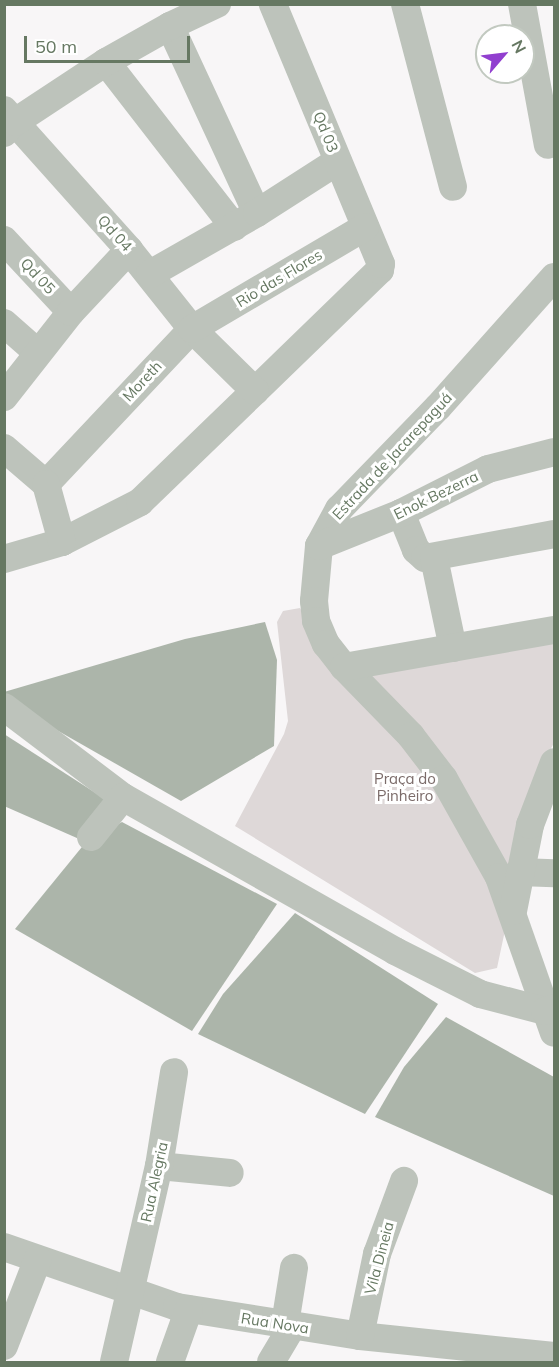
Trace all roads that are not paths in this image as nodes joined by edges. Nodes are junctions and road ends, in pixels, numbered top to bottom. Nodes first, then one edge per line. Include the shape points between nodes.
1 (217, 4) edge
2 (273, 4) edge
3 (405, 4) edge
4 (522, 4) edge
5 (170, 26) junction
6 (106, 62) junction
7 (8, 121) edge
8 (548, 145) dead end
9 (338, 161) junction
10 (453, 187) dead end
11 (245, 220) junction
12 (365, 227) junction
13 (4, 240) edge
14 (129, 250) junction
15 (150, 274) junction
16 (555, 277) edge
17 (71, 312) junction
18 (4, 323) edge
19 (192, 329) junction
20 (38, 353) junction
21 (255, 391) junction
22 (4, 397) edge
23 (4, 448) edge
24 (555, 452) edge
25 (46, 484) junction
26 (401, 513) junction
27 (555, 534) edge
28 (62, 542) junction
29 (320, 546) junction
30 (434, 558) junction
31 (4, 559) edge
32 (555, 630) edge
33 (453, 648) junction
34 (344, 668) junction
35 (4, 707) edge
36 (552, 773) edge
37 (123, 797) junction
38 (92, 837) dead end
39 (519, 872) junction
40 (555, 873) edge
41 (513, 913) junction
42 (531, 968) junction
43 (497, 1000) junction
44 (551, 1017) edge
45 (174, 1072) dead end
46 (159, 1166) junction
47 (230, 1173) dead end
48 (404, 1181) dead end
49 (4, 1247) edge
50 (38, 1259) junction
51 (294, 1268) dead end
52 (129, 1291) junction
53 (12, 1306) edge
54 (189, 1309) junction
55 (289, 1324) junction
56 (360, 1336) junction
57 (4, 1346) edge
58 (555, 1356) edge
59 (114, 1362) edge
60 (171, 1362) edge
61 (271, 1362) edge

1 - 5 street
2 - 9 street, Qd 03
3 - 10 street
4 - 8 street
5 - 6 street
5 - 11 street
6 - 7 street
6 - 11 street
7 - 14 street, Qd 04
9 - 11 street
9 - 12 street, Qd 03
11 - 15 street
12 - 19 street, Rio das Flores
12 - 21 street, Qd 03 via 381,258 380,270
13 - 17 street, Qd 05
14 - 15 street, Qd 04
14 - 17 street
15 - 19 street
16 - 29 street, Estrada de Jacarepaguá via 339,509
17 - 20 street
18 - 20 street
19 - 21 street
19 - 25 street, Moreth
20 - 22 street
21 - 28 street via 140,502
23 - 25 street
24 - 26 street, Enok Bezerra via 488,469
25 - 28 street
26 - 29 street, Enok Bezerra
26 - 30 street via 420,555
27 - 30 street
28 - 31 street
29 - 34 street, Estrada de Jacarepaguá via 316,621
30 - 33 street
32 - 33 street
33 - 34 street
34 - 41 street, Estrada de Jacarepaguá via 411,736 444,779 499,877
35 - 37 street
36 - 39 street
37 - 38 street
37 - 43 street via 395,951
39 - 40 street
39 - 41 street
41 - 42 street, Estrada de Jacarepaguá
42 - 43 street
42 - 44 street, Estrada de Jacarepaguá
43 - 44 street
45 - 46 street, Rua Alegria
46 - 47 street
46 - 52 street, Rua Alegria
48 - 56 street, Vila Dineia via 378,1254
49 - 50 street, Rua Nova
50 - 52 street, Rua Nova
50 - 53 street
51 - 55 street
52 - 54 street, Rua Nova
52 - 59 street, Rua Alegria
53 - 57 street
54 - 55 street, Rua Nova
54 - 60 street
55 - 56 street, Rua Nova
55 - 61 street
56 - 58 street, Rua Nova

